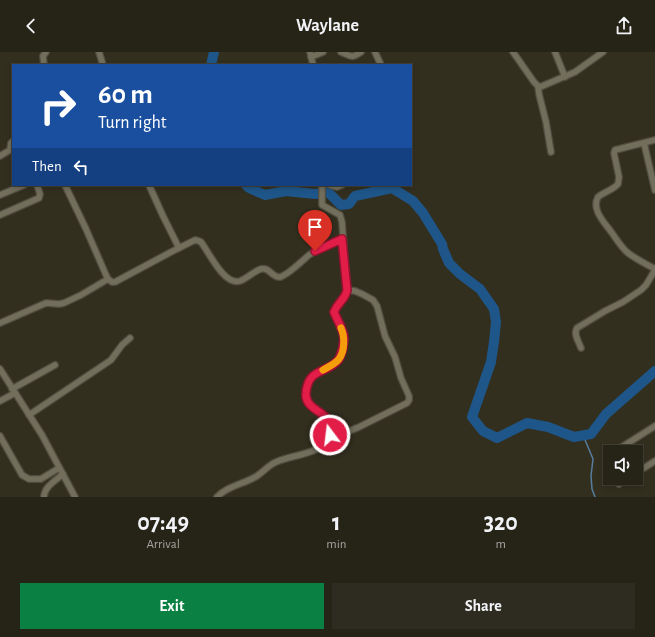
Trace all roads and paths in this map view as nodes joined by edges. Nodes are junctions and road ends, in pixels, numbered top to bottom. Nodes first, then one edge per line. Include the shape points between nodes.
1 (46, 52) edge
2 (99, 52) edge
3 (324, 52) edge
4 (341, 52) edge
5 (361, 52) edge
6 (375, 52) edge
7 (513, 52) edge
8 (555, 52) edge
9 (603, 52) edge
10 (310, 54) edge
11 (44, 64) edge
12 (103, 64) edge
13 (313, 64) edge
14 (381, 64) edge
15 (565, 77) junction
16 (538, 86) junction
17 (655, 140) edge
18 (12, 142) edge
19 (644, 143) junction
20 (551, 152) dead end
21 (0, 156) edge
22 (22, 186) edge
23 (37, 186) edge
24 (65, 186) edge
25 (149, 186) edge
26 (321, 187) edge
27 (655, 190) edge
28 (0, 195) edge
29 (0, 215) edge
30 (342, 239) junction
31 (179, 248) junction
32 (655, 270) edge
33 (108, 279) junction
34 (347, 290) junction
35 (0, 323) edge
36 (130, 338) dead end
37 (581, 348) dead end
38 (56, 365) dead end
39 (0, 369) edge
40 (14, 391) junction
41 (0, 402) edge
42 (29, 415) junction
43 (655, 426) edge
44 (0, 436) edge
45 (328, 440) junction
46 (625, 445) edge
47 (655, 461) edge
48 (59, 468) junction
49 (643, 469) edge
50 (63, 474) junction
51 (44, 497) edge
52 (75, 497) edge
53 (217, 497) edge

1 - 11 street via 43,56
2 - 12 street
3 - 10 street
4 - 5 street via 353,57
6 - 14 street
7 - 16 street
8 - 15 street
9 - 15 street
10 - 13 street
15 - 16 street
16 - 20 street
17 - 19 street
18 - 21 street via 10,150
19 - 27 street
19 - 32 street via 615,150 618,184 598,197 596,204 602,220 622,247
22 - 28 street
23 - 29 street via 39,198
24 - 33 street
25 - 31 street
26 - 30 street via 323,206 341,217
30 - 31 street via 310,254 280,277 262,269 240,281 232,281 222,273 199,241 192,241
30 - 34 street
31 - 33 street via 115,282
32 - 37 street via 642,290 577,328 576,334
33 - 35 street via 64,303 46,303
34 - 45 street via 334,312 344,339 340,357 312,377 308,382 306,395 308,402 331,422 332,429
34 - 45 street via 362,294 373,300 377,306 385,336 409,400 368,423
36 - 42 street via 111,360
38 - 40 street
39 - 40 street
40 - 41 street
40 - 42 street
42 - 48 street
43 - 46 street
44 - 48 street via 22,475 29,479 41,478
45 - 53 street via 316,449 273,463 256,476
47 - 49 street
48 - 50 street
50 - 51 street via 45,490
50 - 52 street

